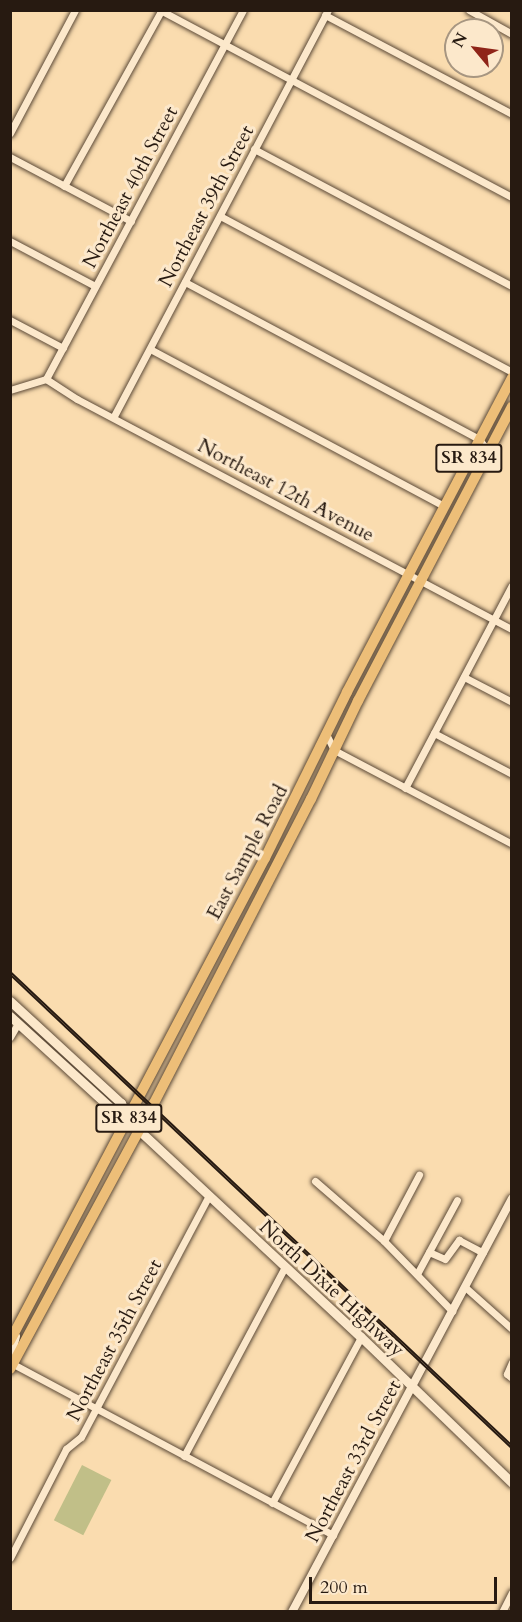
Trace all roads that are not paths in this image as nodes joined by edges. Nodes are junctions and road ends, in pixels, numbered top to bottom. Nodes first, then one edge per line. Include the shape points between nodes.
1 (75, 10) edge
2 (243, 10) edge
3 (468, 10) edge
4 (161, 11) edge
5 (326, 13) edge
6 (512, 34) edge
7 (225, 45) junction
8 (291, 80) junction
9 (512, 114) edge
10 (10, 133) edge
11 (254, 149) junction
12 (10, 157) edge
13 (64, 186) junction
14 (512, 197) edge
15 (220, 216) junction
16 (131, 220) junction
17 (10, 241) edge
18 (185, 282) junction
19 (95, 286) junction
20 (512, 286) edge
21 (10, 320) edge
22 (63, 348) junction
23 (150, 349) junction
24 (512, 372) edge
25 (512, 378) edge
26 (46, 379) junction
27 (10, 390) edge
28 (503, 394) junction
29 (511, 410) edge
30 (114, 416) junction
31 (479, 440) junction
32 (485, 457) junction
33 (444, 506) junction
34 (408, 574) junction
35 (420, 580) junction
36 (512, 585) edge
37 (494, 620) junction
38 (512, 629) edge
39 (464, 677) junction
40 (512, 702) edge
41 (326, 733) junction
42 (434, 733) junction
43 (318, 750) junction
44 (334, 750) junction
45 (326, 768) junction
46 (512, 774) edge
47 (405, 788) junction
48 (512, 844) edge
49 (223, 938) junction
50 (227, 960) junction
51 (10, 1000) edge
52 (10, 1016) edge
53 (18, 1023) junction
54 (10, 1037) edge
55 (128, 1120) junction
56 (139, 1131) junction
57 (419, 1175) dead end
58 (315, 1181) dead end
59 (208, 1197) junction
60 (457, 1200) dead end
61 (511, 1201) edge
62 (384, 1241) junction
63 (429, 1252) junction
64 (483, 1252) junction
65 (285, 1267) junction
66 (417, 1274) junction
67 (465, 1287) junction
68 (452, 1311) junction
69 (18, 1327) junction
70 (512, 1329) edge
71 (361, 1337) junction
72 (10, 1341) edge
73 (512, 1362) edge
74 (12, 1366) edge
75 (512, 1378) edge
76 (411, 1387) junction
77 (96, 1409) junction
78 (184, 1456) junction
79 (512, 1483) edge
80 (272, 1503) junction
81 (333, 1534) junction
82 (10, 1558) edge
83 (512, 1592) edge
84 (292, 1611) edge
85 (502, 1611) edge

1 - 10 street
2 - 7 street, Northeast 40th Street
3 - 6 street
4 - 7 street
4 - 13 street
5 - 8 street, Northeast 39th Street
5 - 9 street
7 - 8 street
7 - 16 street, Northeast 40th Street
8 - 11 street, Northeast 39th Street
8 - 14 street
11 - 15 street, Northeast 39th Street
11 - 20 street
12 - 13 street
13 - 16 street
15 - 18 street, Northeast 39th Street
15 - 24 street
16 - 19 street, Northeast 40th Street
17 - 19 street
18 - 23 street, Northeast 39th Street
18 - 31 street
19 - 22 street, Northeast 40th Street
21 - 22 street
22 - 26 street, Northeast 40th Street
23 - 30 street, Northeast 39th Street
23 - 33 street
25 - 28 main road, East Sample Road / SR 834
26 - 27 street
26 - 30 street, Northeast 12th Avenue
28 - 29 street via 504,405
28 - 31 main road, East Sample Road / SR 834
29 - 32 main road, East Sample Road / SR 834
30 - 34 street, Northeast 12th Avenue
31 - 32 street
31 - 33 main road, East Sample Road / SR 834
32 - 35 main road, East Sample Road / SR 834
33 - 34 main road, East Sample Road / SR 834
34 - 35 street, Northeast 12th Avenue
34 - 41 main road, East Sample Road / SR 834
35 - 37 street, Northeast 12th Avenue
35 - 44 main road, East Sample Road / SR 834
36 - 37 street
37 - 38 street, Northeast 12th Avenue
37 - 39 street
39 - 40 street
39 - 42 street
41 - 43 main road, East Sample Road / SR 834
41 - 44 street
42 - 46 street
42 - 47 street
43 - 45 main road
43 - 49 main road, East Sample Road / SR 834
44 - 45 main road, East Sample Road / SR 834
44 - 47 street
45 - 50 main road, East Sample Road / SR 834
47 - 48 street
49 - 50 main road via 222,951
49 - 55 main road, East Sample Road / SR 834
50 - 56 main road, East Sample Road / SR 834
51 - 55 main road, North Dixie Highway via 121,1103
52 - 53 main road, North Dixie Highway
53 - 54 street
53 - 55 main road, North Dixie Highway
55 - 56 main road, North Dixie Highway
55 - 69 main road, East Sample Road / SR 834
56 - 59 main road, North Dixie Highway
56 - 74 main road, East Sample Road / SR 834
57 - 62 street
58 - 62 street
59 - 65 main road, North Dixie Highway
59 - 77 street, Northeast 35th Street
60 - 63 street
61 - 64 street, Northeast 33rd Street
62 - 66 street
63 - 64 street via 445,1259 459,1240
63 - 66 street
64 - 67 street, Northeast 33rd Street
65 - 71 main road, North Dixie Highway
65 - 78 street
66 - 68 street
67 - 68 street, Northeast 33rd Street
67 - 70 street
68 - 76 street, Northeast 33rd Street
69 - 72 main road, East Sample Road / SR 834
69 - 74 street
71 - 76 main road, North Dixie Highway
71 - 80 street
73 - 75 street via 507,1374
74 - 77 street
76 - 79 main road, North Dixie Highway
76 - 81 street, Northeast 33rd Street
77 - 78 street
77 - 82 street, Northeast 35th Street via 81,1437 66,1449
78 - 80 street
80 - 81 street
81 - 84 street, Northeast 33rd Street
83 - 85 street

